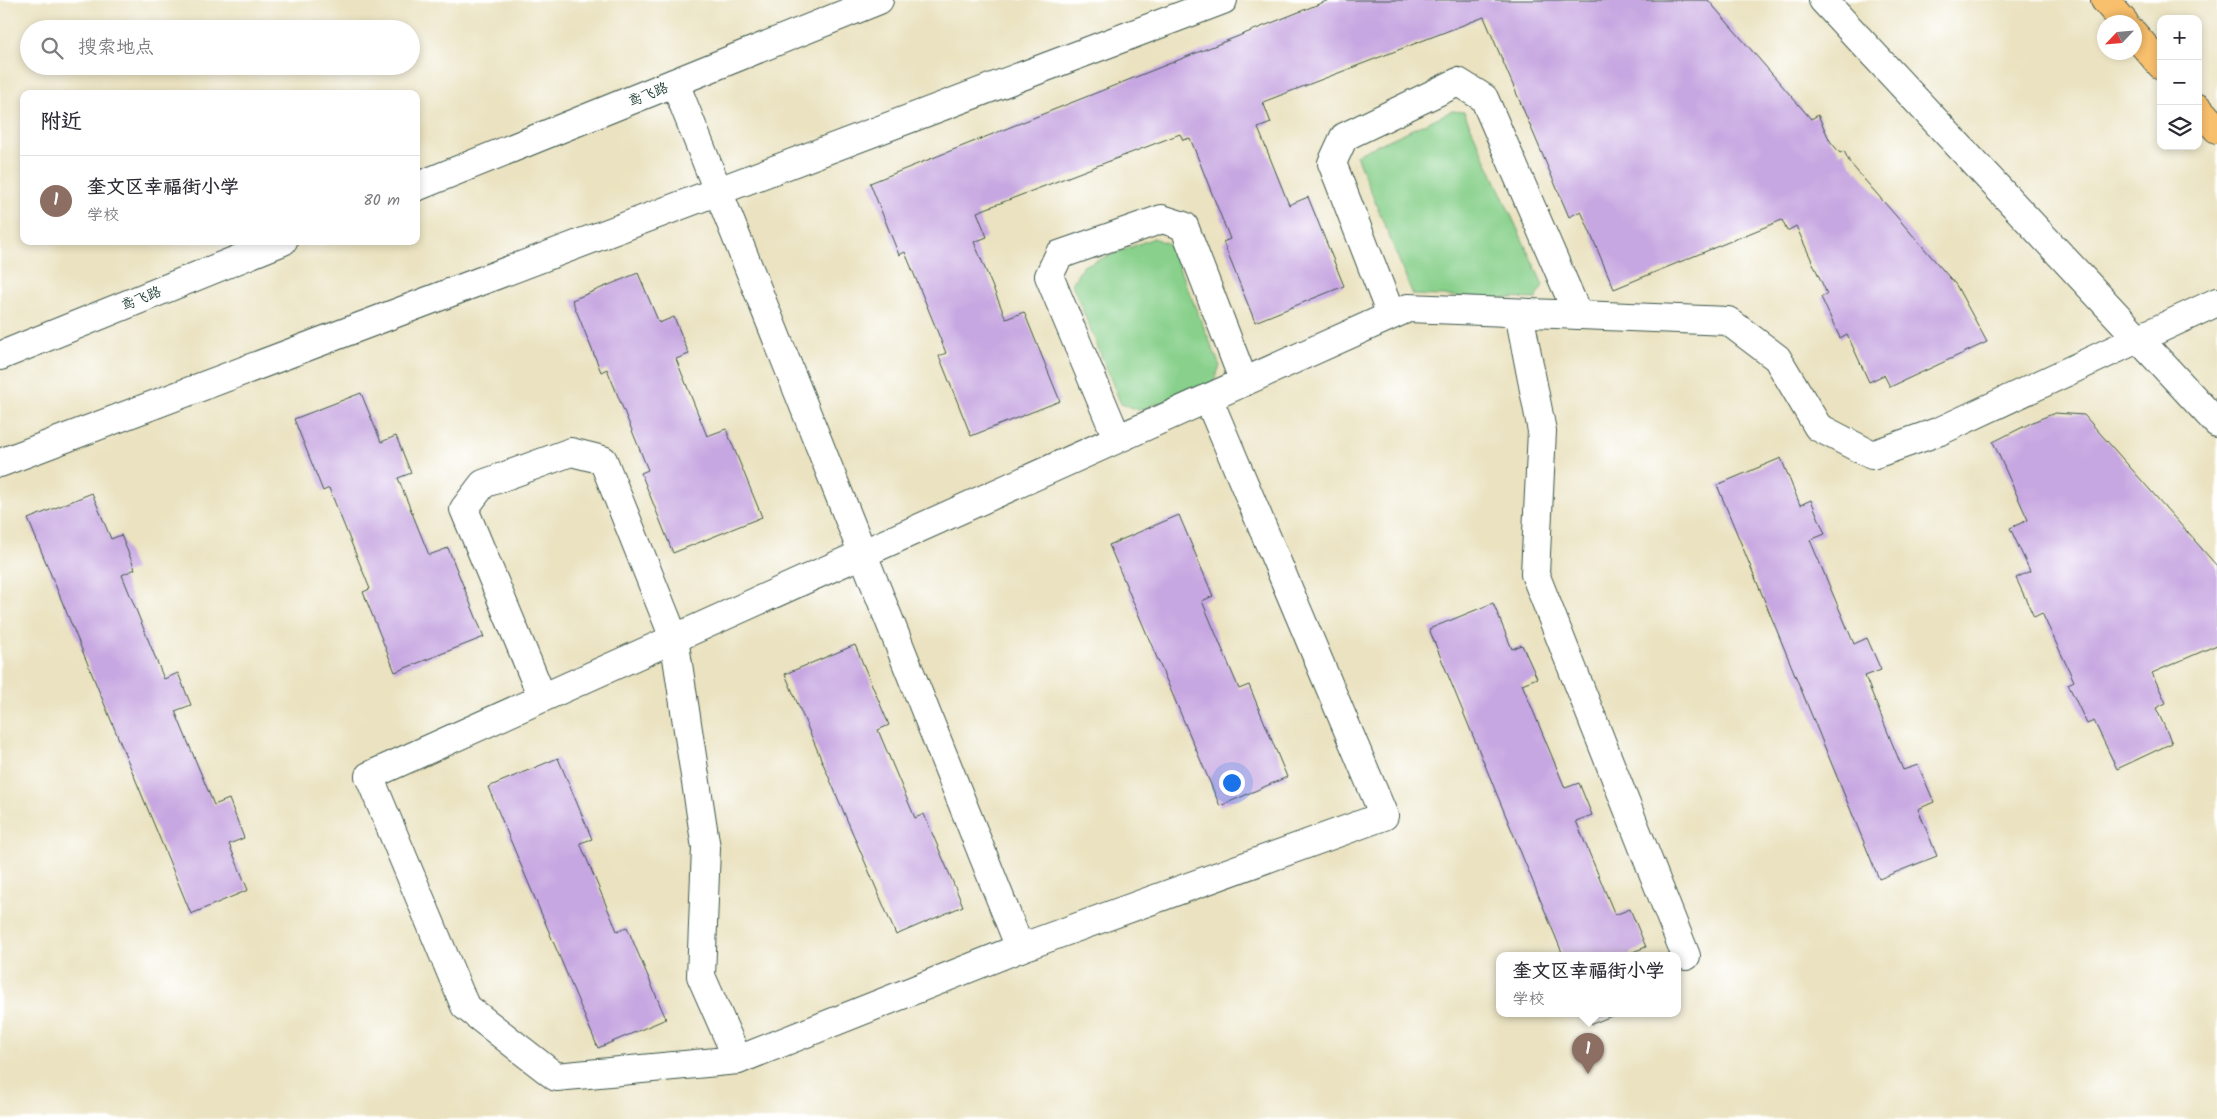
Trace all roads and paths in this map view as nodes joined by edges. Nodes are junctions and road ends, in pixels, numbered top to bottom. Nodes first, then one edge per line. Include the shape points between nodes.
1 (879, 0) edge
2 (1223, 0) edge
3 (1823, 0) edge
4 (2105, 0) edge
5 (2118, 15) edge
6 (2142, 43) edge
7 (2157, 60) edge
8 (675, 83) junction
9 (2202, 112) edge
10 (2217, 129) edge
11 (420, 185) edge
12 (718, 191) junction
13 (273, 245) edge
14 (2217, 302) edge
15 (1519, 312) junction
16 (1391, 315) junction
17 (1578, 315) junction
18 (2139, 339) junction
19 (0, 356) edge
20 (1244, 382) junction
21 (1208, 398) junction
22 (2217, 423) edge
23 (1117, 438) junction
24 (0, 463) edge
25 (863, 552) junction
26 (674, 638) junction
27 (542, 697) junction
28 (1020, 948) junction
29 (1686, 956) dead end
30 (738, 1060) junction

1 - 8 street, 鸢飞路
2 - 12 street
3 - 18 street
4 - 5 main road
6 - 7 main road
8 - 11 street, 鸢飞路
8 - 12 street
9 - 10 main road
12 - 24 street
12 - 25 street
13 - 19 street, 鸢飞路
14 - 18 street
15 - 16 street via 1408,308
15 - 17 street
15 - 29 street via 1542,431 1536,574
16 - 17 street via 1332,163 1344,136 1458,82 1484,98
16 - 20 street
17 - 18 street via 1728,321 1777,358 1818,426 1872,455 1940,431
18 - 22 street
20 - 21 street
20 - 23 street via 1184,226 1162,219 1059,255 1049,276
21 - 23 street
21 - 28 street via 1384,816
23 - 25 street
25 - 26 street
25 - 28 street
26 - 27 street
26 - 27 street via 603,460 571,452 483,484 464,509
26 - 30 street via 706,848 701,976
27 - 30 street via 369,776 466,1006 556,1077
28 - 30 street

